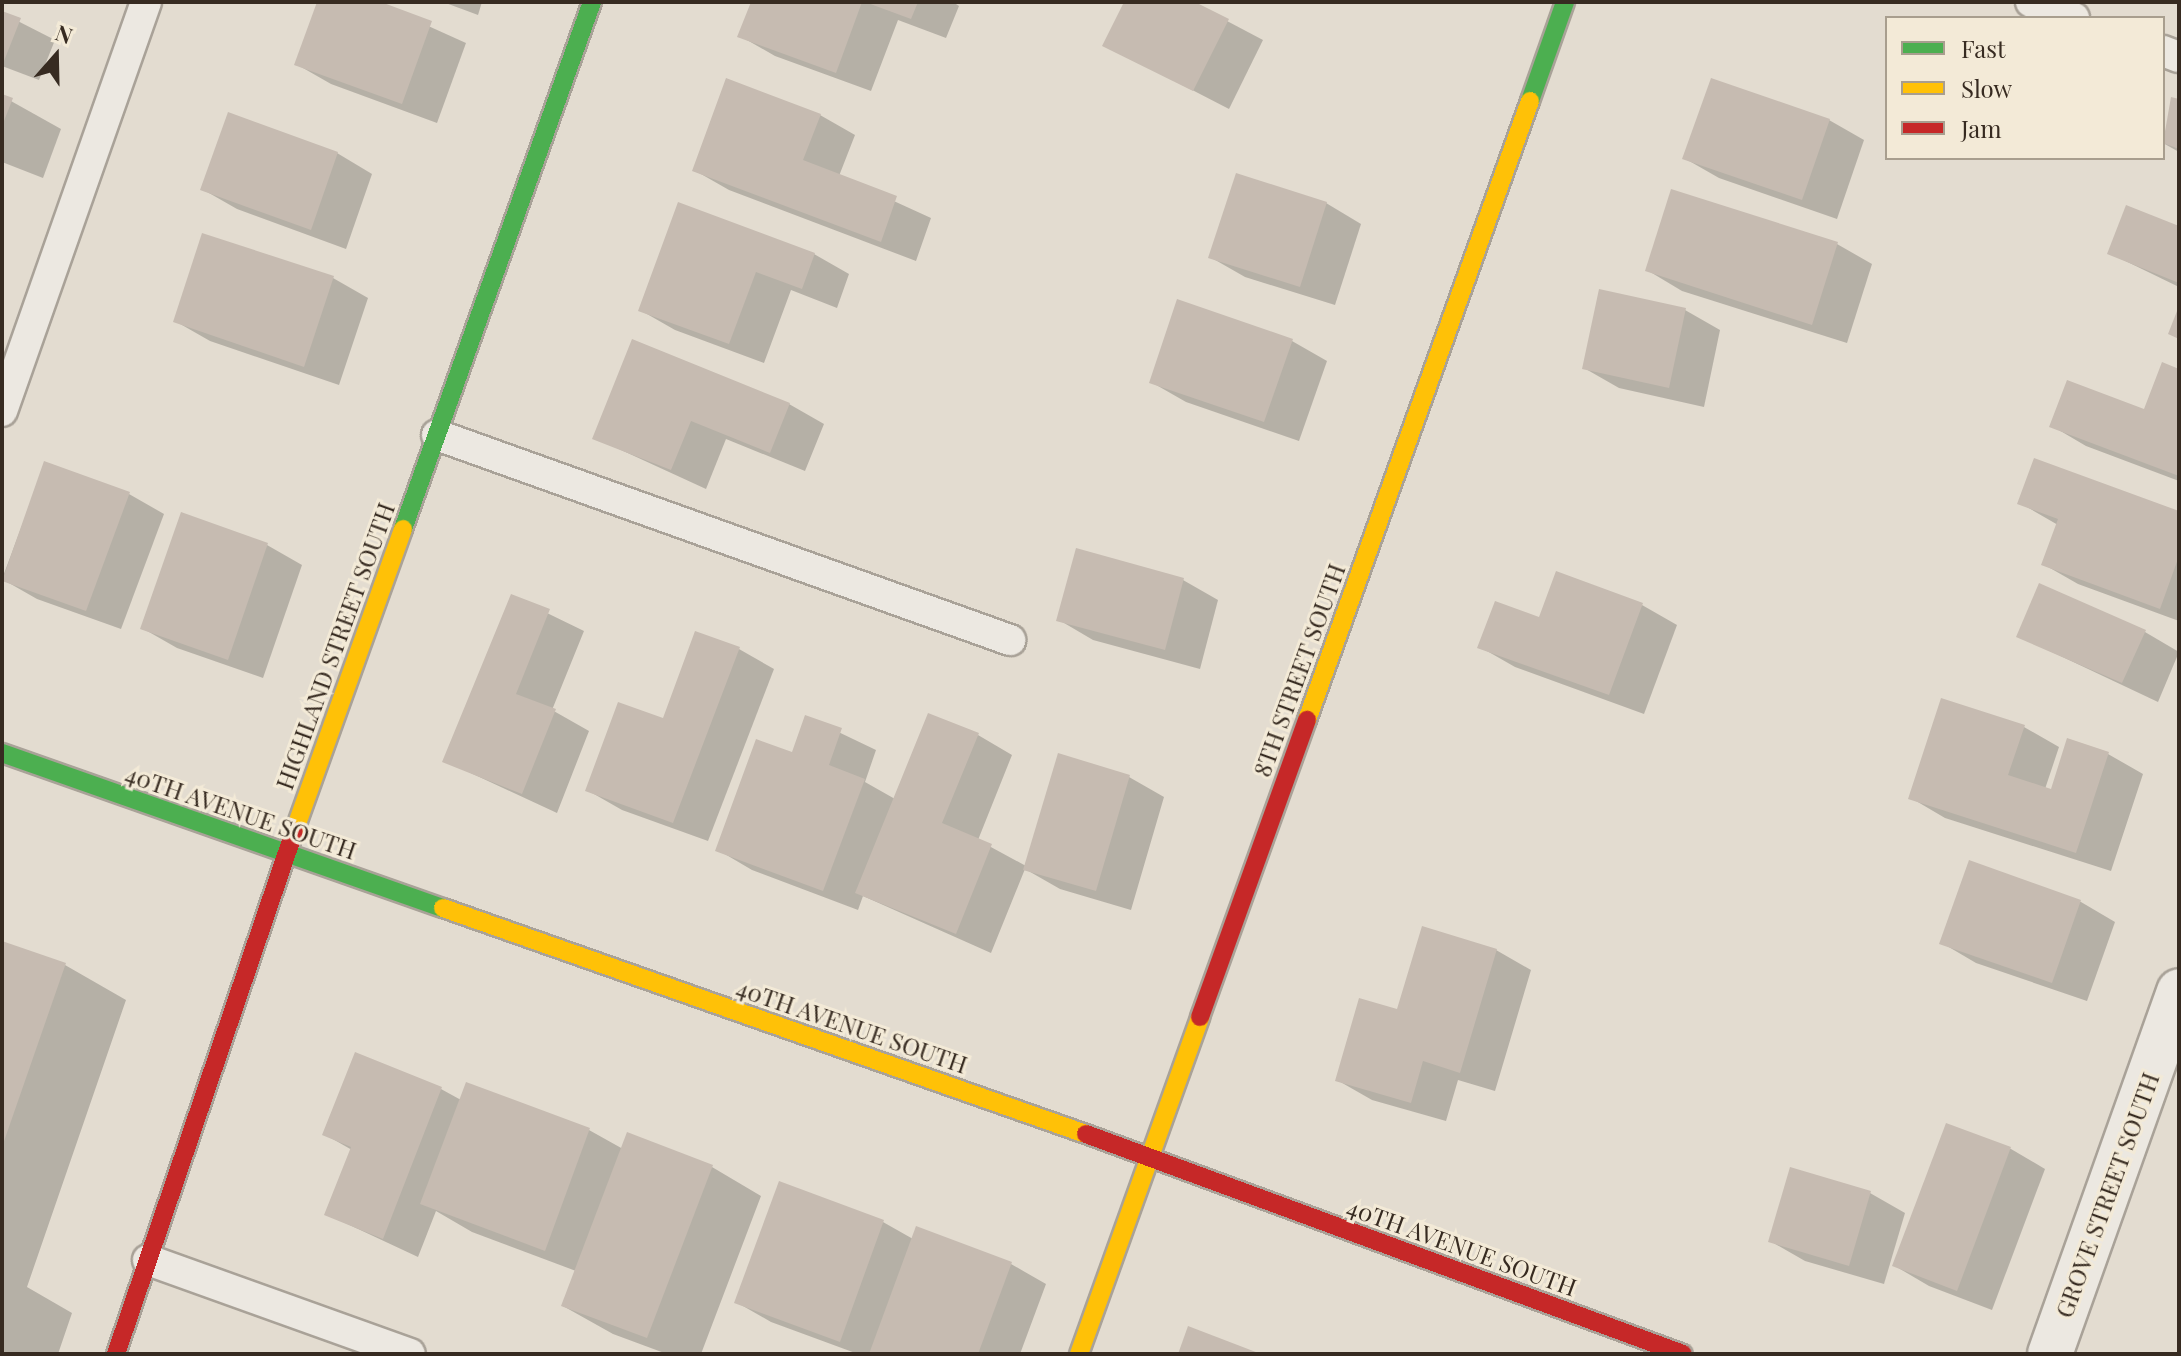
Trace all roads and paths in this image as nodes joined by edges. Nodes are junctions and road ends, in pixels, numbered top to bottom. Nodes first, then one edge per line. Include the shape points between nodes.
1 (146, 2) edge
2 (592, 2) edge
3 (1565, 2) edge
4 (2031, 2) edge
5 (2069, 16) edge
6 (2, 411) edge
7 (437, 435) junction
8 (1010, 640) dead end
9 (2, 753) edge
10 (286, 853) junction
11 (2179, 991) edge
12 (2166, 1068) edge
13 (1150, 1156) junction
14 (148, 1260) junction
15 (116, 1354) edge
16 (410, 1354) edge
17 (1079, 1354) edge
18 (1683, 1354) edge
19 (2050, 1354) edge

1 - 6 lane
2 - 7 street, HIGHLAND STREET SOUTH
3 - 13 street, 8TH STREET SOUTH
4 - 5 lane
7 - 8 lane
7 - 10 street, HIGHLAND STREET SOUTH
9 - 10 street, 40TH AVENUE SOUTH
10 - 13 street, 40TH AVENUE SOUTH
10 - 14 street, HIGHLAND STREET SOUTH
11 - 12 street, GROVE STREET SOUTH
12 - 19 street, GROVE STREET SOUTH
13 - 17 street, 8TH STREET SOUTH
13 - 18 street, 40TH AVENUE SOUTH
14 - 15 street, HIGHLAND STREET SOUTH
14 - 16 lane

